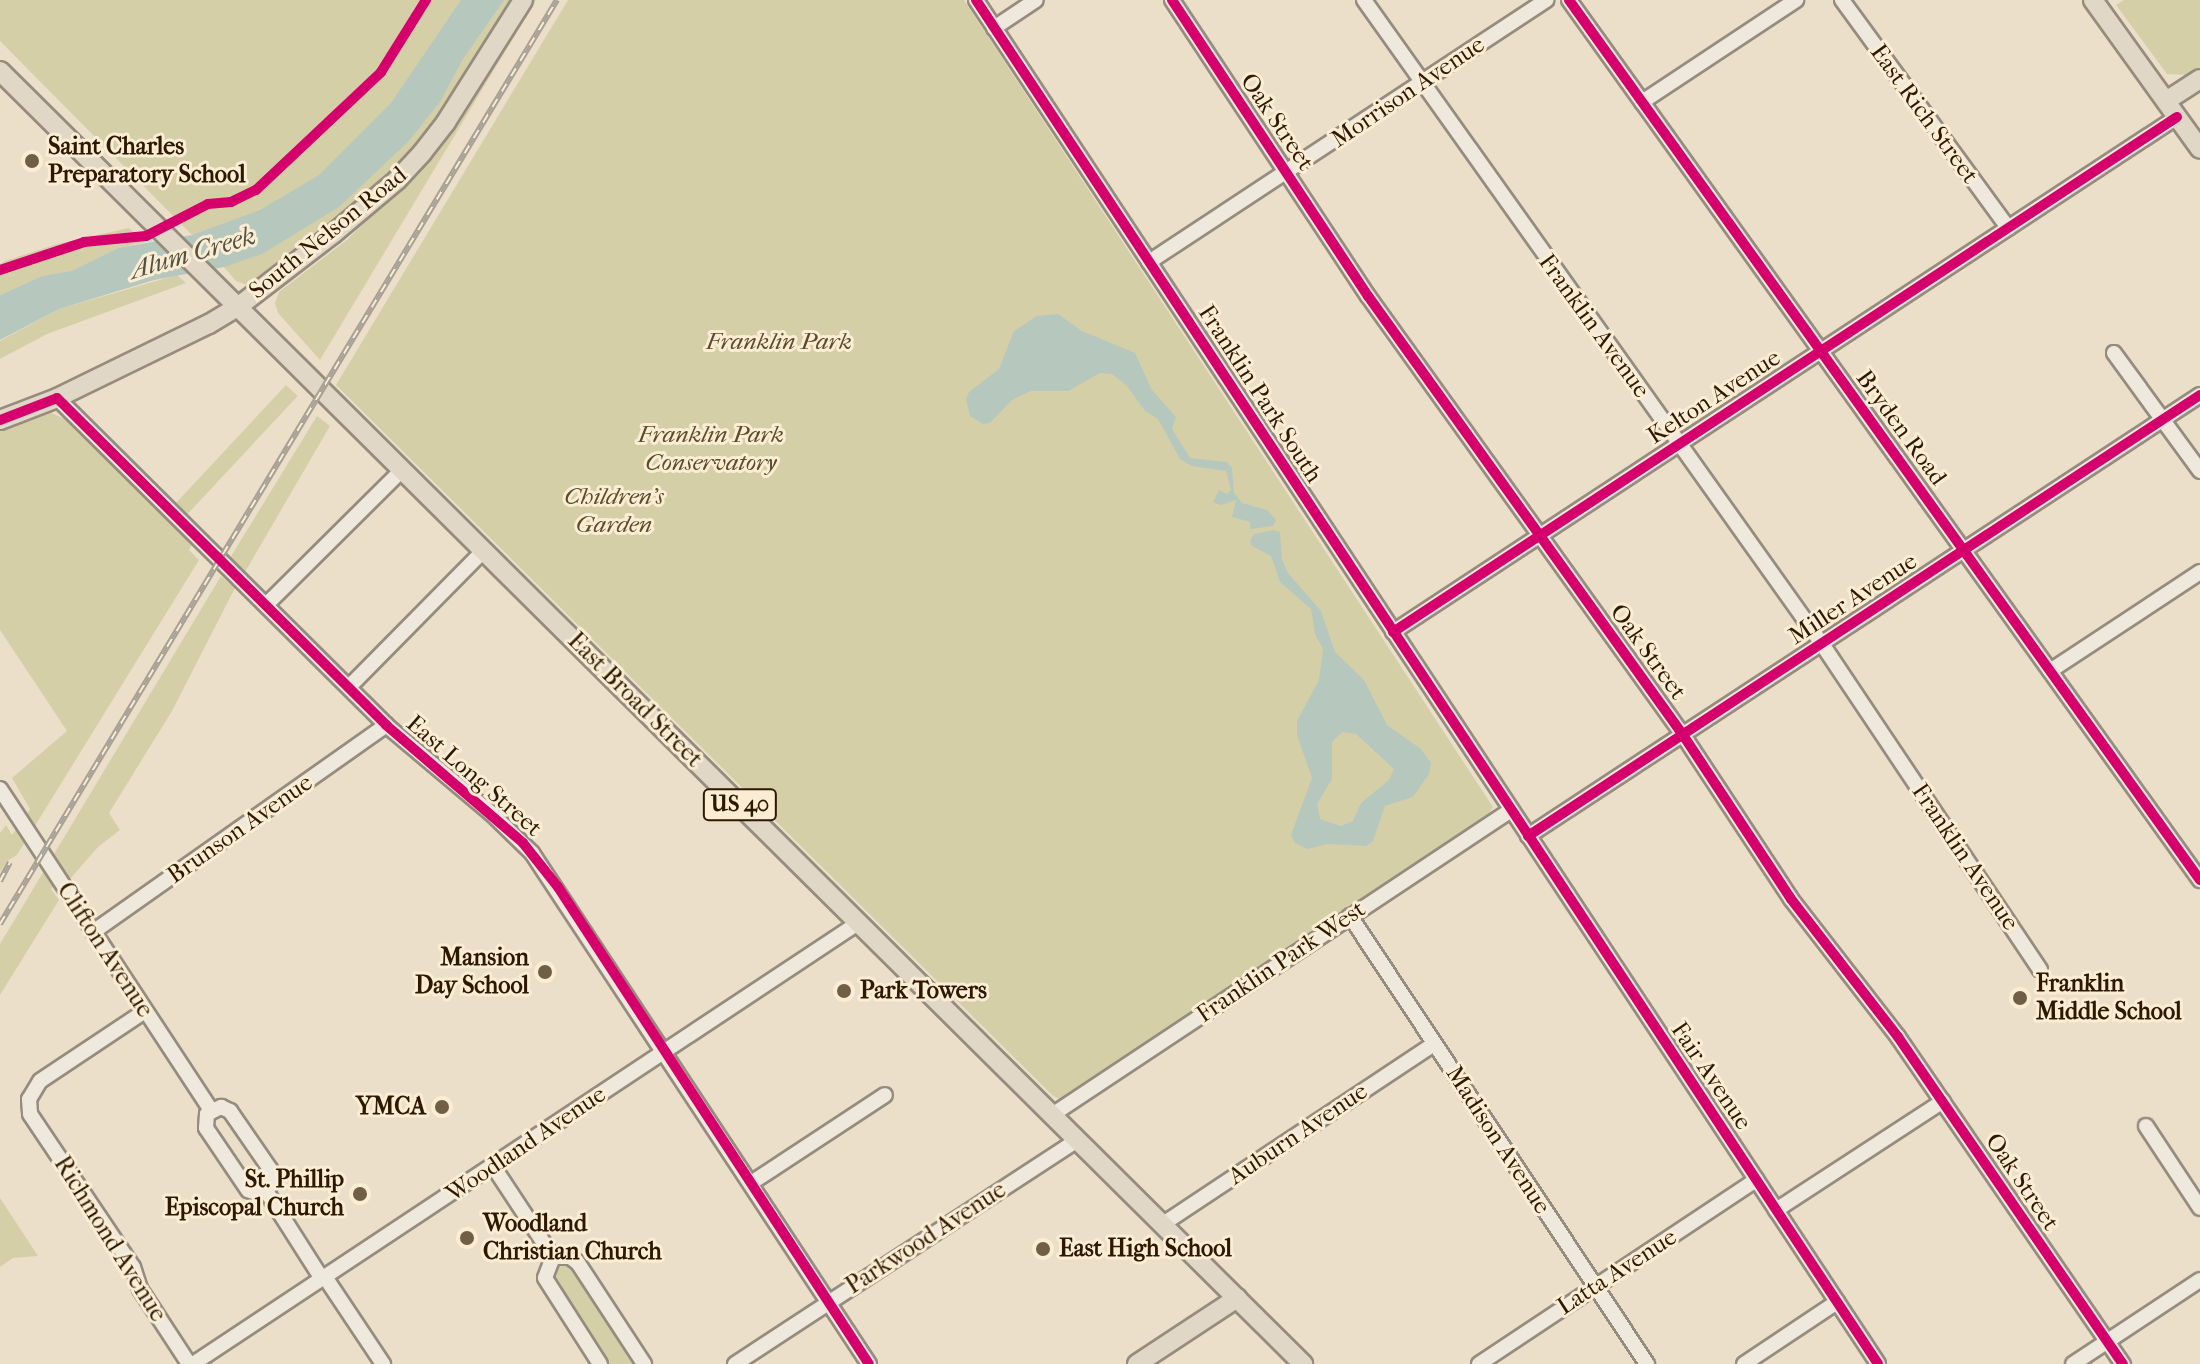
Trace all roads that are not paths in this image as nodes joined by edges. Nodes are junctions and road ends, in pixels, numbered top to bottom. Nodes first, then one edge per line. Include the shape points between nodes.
1 (523, 0) edge
2 (976, 0) edge
3 (1036, 0) edge
4 (1172, 0) edge
5 (1364, 0) edge
6 (1547, 0) edge
7 (1569, 0) edge
8 (1796, 0) edge
9 (1842, 0) edge
10 (2093, 0) edge
11 (994, 28) junction
12 (0, 71) edge
13 (2200, 79) edge
14 (1422, 83) junction
15 (2166, 101) junction
16 (1642, 102) junction
17 (2177, 117) junction
18 (2200, 149) edge
19 (1286, 172) junction
20 (2008, 228) junction
21 (1149, 262) junction
22 (239, 306) junction
23 (1820, 351) junction
24 (2114, 353) dead end
25 (2200, 395) edge
26 (57, 398) junction
27 (2163, 419) junction
28 (0, 420) edge
29 (1678, 444) junction
30 (402, 470) junction
31 (2200, 471) edge
32 (1539, 536) junction
33 (484, 550) junction
34 (1964, 550) junction
35 (2200, 572) edge
36 (266, 605) junction
37 (1393, 632) junction
38 (1822, 644) junction
39 (2050, 671) junction
40 (349, 687) junction
41 (386, 725) junction
42 (1683, 735) junction
43 (0, 789) edge
44 (1511, 810) junction
45 (1528, 836) junction
46 (2200, 880) edge
47 (1350, 916) junction
48 (858, 923) junction
49 (93, 932) junction
50 (2040, 970) dead end
51 (145, 1011) junction
52 (1434, 1044) junction
53 (664, 1052) junction
54 (885, 1095) dead end
55 (1943, 1101) junction
56 (211, 1110) junction
57 (1052, 1115) junction
58 (2146, 1126) dead end
59 (1077, 1140) junction
60 (493, 1166) junction
61 (1756, 1180) junction
62 (751, 1183) junction
63 (266, 1191) junction
64 (2200, 1208) edge
65 (1776, 1210) junction
66 (1163, 1224) junction
67 (553, 1257) junction
68 (323, 1278) junction
69 (2200, 1280) edge
70 (1595, 1286) junction
71 (1237, 1298) junction
72 (828, 1302) junction
73 (1837, 1302) junction
74 (2108, 1341) junction
75 (191, 1364) edge
76 (383, 1364) edge
77 (600, 1364) edge
78 (644, 1364) edge
79 (735, 1364) edge
80 (869, 1364) edge
81 (1137, 1364) edge
82 (1303, 1364) edge
83 (1479, 1364) edge
84 (1647, 1364) edge
85 (1744, 1364) edge
86 (1878, 1364) edge
87 (2073, 1364) edge
88 (2123, 1364) edge

1 - 22 main road, South Nelson Road via 446,122 409,167
2 - 11 street, Franklin Park South
3 - 11 street
4 - 19 street, Oak Street
5 - 14 street, Franklin Avenue
6 - 14 street, Morrison Avenue
7 - 16 street, Bryden Road
8 - 16 street
9 - 20 street, East Rich Street
10 - 15 main road
11 - 21 street, Franklin Park South
12 - 22 main road, East Broad Street / US 40
13 - 15 main road
14 - 19 street, Morrison Avenue
14 - 29 street, Franklin Avenue
15 - 17 main road
16 - 23 street, Bryden Road
17 - 18 main road
17 - 20 street, Kelton Avenue
19 - 21 street, Morrison Avenue
19 - 32 street, Oak Street
20 - 23 street, Kelton Avenue
21 - 37 street, Franklin Park South
22 - 26 main road, South Nelson Road
22 - 30 main road, East Broad Street / US 40
23 - 29 street, Kelton Avenue
23 - 34 street, Bryden Road
24 - 27 street
25 - 27 street, Miller Avenue
26 - 28 main road, South Nelson Road
26 - 36 street, East Long Street
27 - 31 street
27 - 34 street, Miller Avenue
29 - 32 street, Kelton Avenue
29 - 38 street, Franklin Avenue
30 - 33 main road, East Broad Street / US 40
30 - 36 street
32 - 37 street, Kelton Avenue
32 - 42 street, Oak Street
33 - 40 street
33 - 48 main road, East Broad Street / US 40
34 - 38 street, Miller Avenue
34 - 39 street, Bryden Road
35 - 39 street
36 - 40 street, East Long Street
37 - 44 street, Franklin Park South
38 - 42 street, Miller Avenue
38 - 50 street, Franklin Avenue
39 - 46 street, Bryden Road
40 - 41 street, East Long Street
41 - 49 street, Brunson Avenue
41 - 53 street, East Long Street via 532,853
42 - 45 street, Miller Avenue
42 - 55 street, Oak Street via 1791,899
43 - 49 street, Clifton Avenue
44 - 45 street, Fair Avenue
44 - 47 street, Franklin Park West
45 - 61 street, Fair Avenue
47 - 52 street, Madison Avenue
47 - 57 street, Franklin Park West
48 - 53 street, Woodland Avenue
48 - 57 main road, East Broad Street / US 40
49 - 51 street, Clifton Avenue
51 - 56 street, Clifton Avenue
51 - 75 street, Richmond Avenue via 40,1081 29,1099 30,1114
52 - 66 street, Auburn Avenue
52 - 70 street, Madison Avenue
53 - 60 street, Woodland Avenue
53 - 62 street, East Long Street
54 - 62 street
55 - 65 street
55 - 74 street, Oak Street
56 - 63 street, Clifton Avenue via 206,1128 245,1186 252,1192
56 - 63 street, Clifton Avenue via 221,1107 233,1115 272,1173
57 - 59 main road, East Broad Street / US 40
58 - 64 street
59 - 66 main road, East Broad Street / US 40
59 - 72 street, Parkwood Avenue
60 - 67 street
60 - 68 street, Woodland Avenue
61 - 65 street, Fair Avenue
61 - 70 street, Latta Avenue
62 - 72 street, East Long Street
63 - 68 street, Clifton Avenue
65 - 73 street, Fair Avenue
66 - 71 main road, East Broad Street / US 40
67 - 77 street via 545,1278
67 - 78 street via 578,1263
68 - 75 street, Woodland Avenue
68 - 76 street, Clifton Avenue
69 - 74 street
70 - 83 street, Latta Avenue
70 - 84 street, Madison Avenue
71 - 81 main road
71 - 82 main road, East Broad Street / US 40
72 - 79 street, Parkwood Avenue
72 - 80 street, East Long Street
73 - 85 street
73 - 86 street, Fair Avenue
74 - 87 street
74 - 88 street, Oak Street

